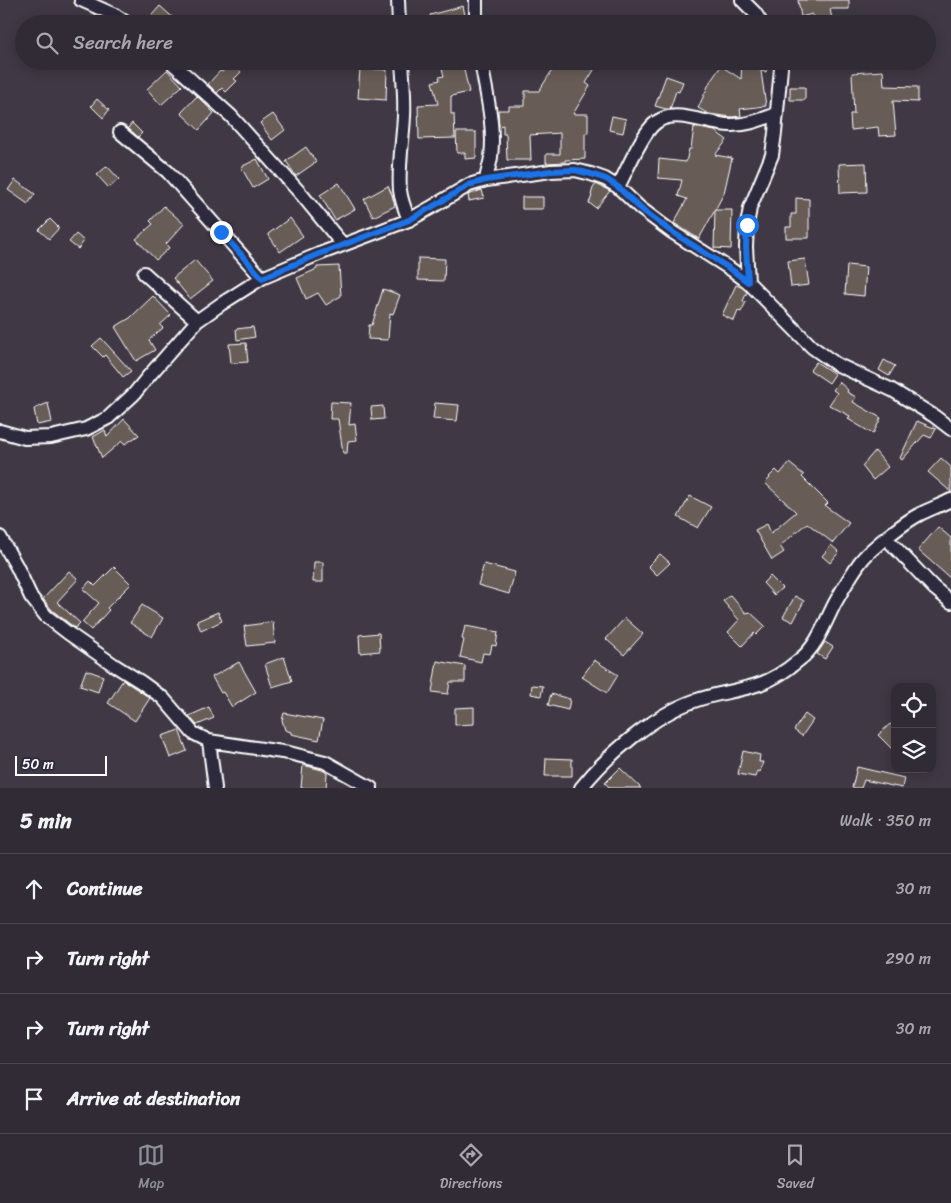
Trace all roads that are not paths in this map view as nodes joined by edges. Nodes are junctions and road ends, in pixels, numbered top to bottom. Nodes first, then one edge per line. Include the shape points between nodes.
1 (82, 0) edge
2 (398, 0) edge
3 (475, 0) edge
4 (742, 0) edge
5 (115, 15) edge
6 (399, 15) edge
7 (476, 15) edge
8 (756, 15) edge
9 (180, 70) edge
10 (403, 70) edge
11 (483, 70) edge
12 (781, 70) edge
13 (777, 114) junction
14 (120, 132) dead end
15 (486, 180) junction
16 (618, 187) junction
17 (409, 220) junction
18 (343, 245) junction
19 (144, 273) dead end
20 (262, 278) junction
21 (748, 282) junction
22 (197, 321) junction
23 (951, 429) edge
24 (0, 431) edge
25 (951, 500) edge
26 (0, 536) edge
27 (886, 538) junction
28 (951, 602) edge
29 (209, 741) junction
30 (215, 788) edge
31 (371, 788) edge
32 (581, 788) edge

1 - 5 street
2 - 6 street
3 - 7 street
4 - 8 street
9 - 18 street via 230,116
10 - 17 street via 400,191
11 - 15 street via 491,136
12 - 13 street
13 - 16 street via 750,124 731,126 684,116 665,117 652,125
13 - 21 street via 772,155 750,208 747,225
14 - 20 street via 168,172
15 - 16 street via 575,170 598,176
15 - 17 street via 469,185
16 - 21 street via 672,232
17 - 18 street
18 - 20 street
19 - 22 street
20 - 22 street
21 - 23 street via 812,347 836,364 892,390
22 - 24 street via 134,394 108,418 86,429 51,437 25,438
25 - 27 street via 919,514
26 - 29 street via 31,597 46,616 163,698 193,733
27 - 28 street
27 - 32 street via 862,560 813,646 800,660 754,686 692,702 648,726 621,747
29 - 30 street
29 - 31 street via 325,762

